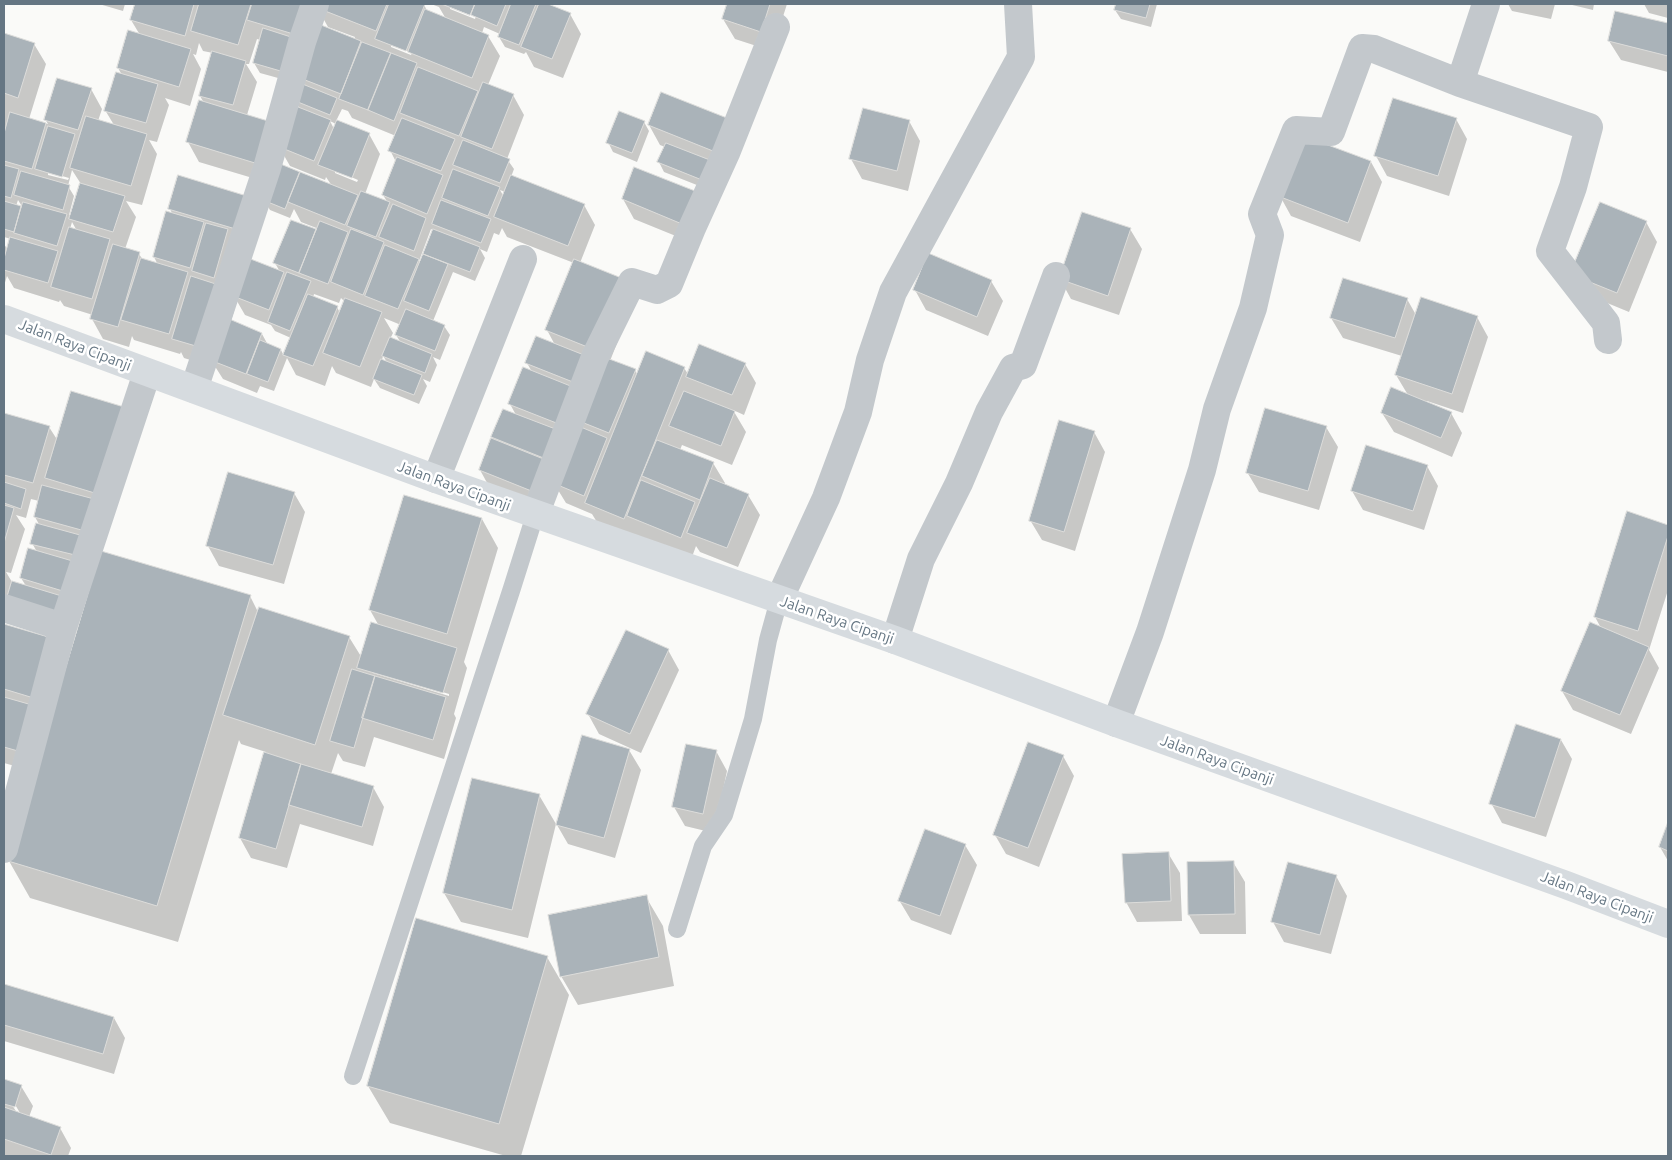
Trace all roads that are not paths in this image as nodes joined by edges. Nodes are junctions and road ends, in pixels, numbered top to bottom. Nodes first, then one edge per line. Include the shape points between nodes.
1 (315, 4) edge
2 (1018, 4) edge
3 (1486, 4) edge
4 (776, 27) dead end
5 (1460, 83) junction
6 (523, 259) dead end
7 (1056, 276) dead end
8 (4, 319) edge
9 (1608, 340) dead end
10 (147, 373) junction
11 (194, 388) junction
12 (436, 480) junction
13 (534, 515) junction
14 (780, 600) junction
15 (4, 608) edge
16 (63, 627) junction
17 (895, 640) junction
18 (1116, 723) junction
19 (4, 849) edge
20 (1668, 924) edge
21 (677, 929) dead end
22 (353, 1076) dead end

1 - 11 street via 267,168
2 - 14 street via 1021,57 893,292 870,360 858,412 826,498
3 - 5 street
4 - 13 street via 669,284 656,290 632,282 595,357
5 - 9 street via 1589,127 1573,187 1550,251 1606,323
5 - 18 street via 1374,49 1362,48 1331,132 1296,130 1262,214 1270,235 1254,308 1217,410 1202,470 1150,632
6 - 12 street
7 - 17 street via 1023,365 1013,368 989,412 921,560
8 - 10 main road, Jalan Raya Cipanji
10 - 11 main road, Jalan Raya Cipanji
10 - 16 street
11 - 12 main road, Jalan Raya Cipanji
12 - 13 main road, Jalan Raya Cipanji
13 - 14 main road, Jalan Raya Cipanji
13 - 22 lane
14 - 17 main road, Jalan Raya Cipanji
14 - 21 lane via 768,640 753,719 724,815 703,846
15 - 16 street
16 - 19 street
17 - 18 main road, Jalan Raya Cipanji
18 - 20 main road, Jalan Raya Cipanji

